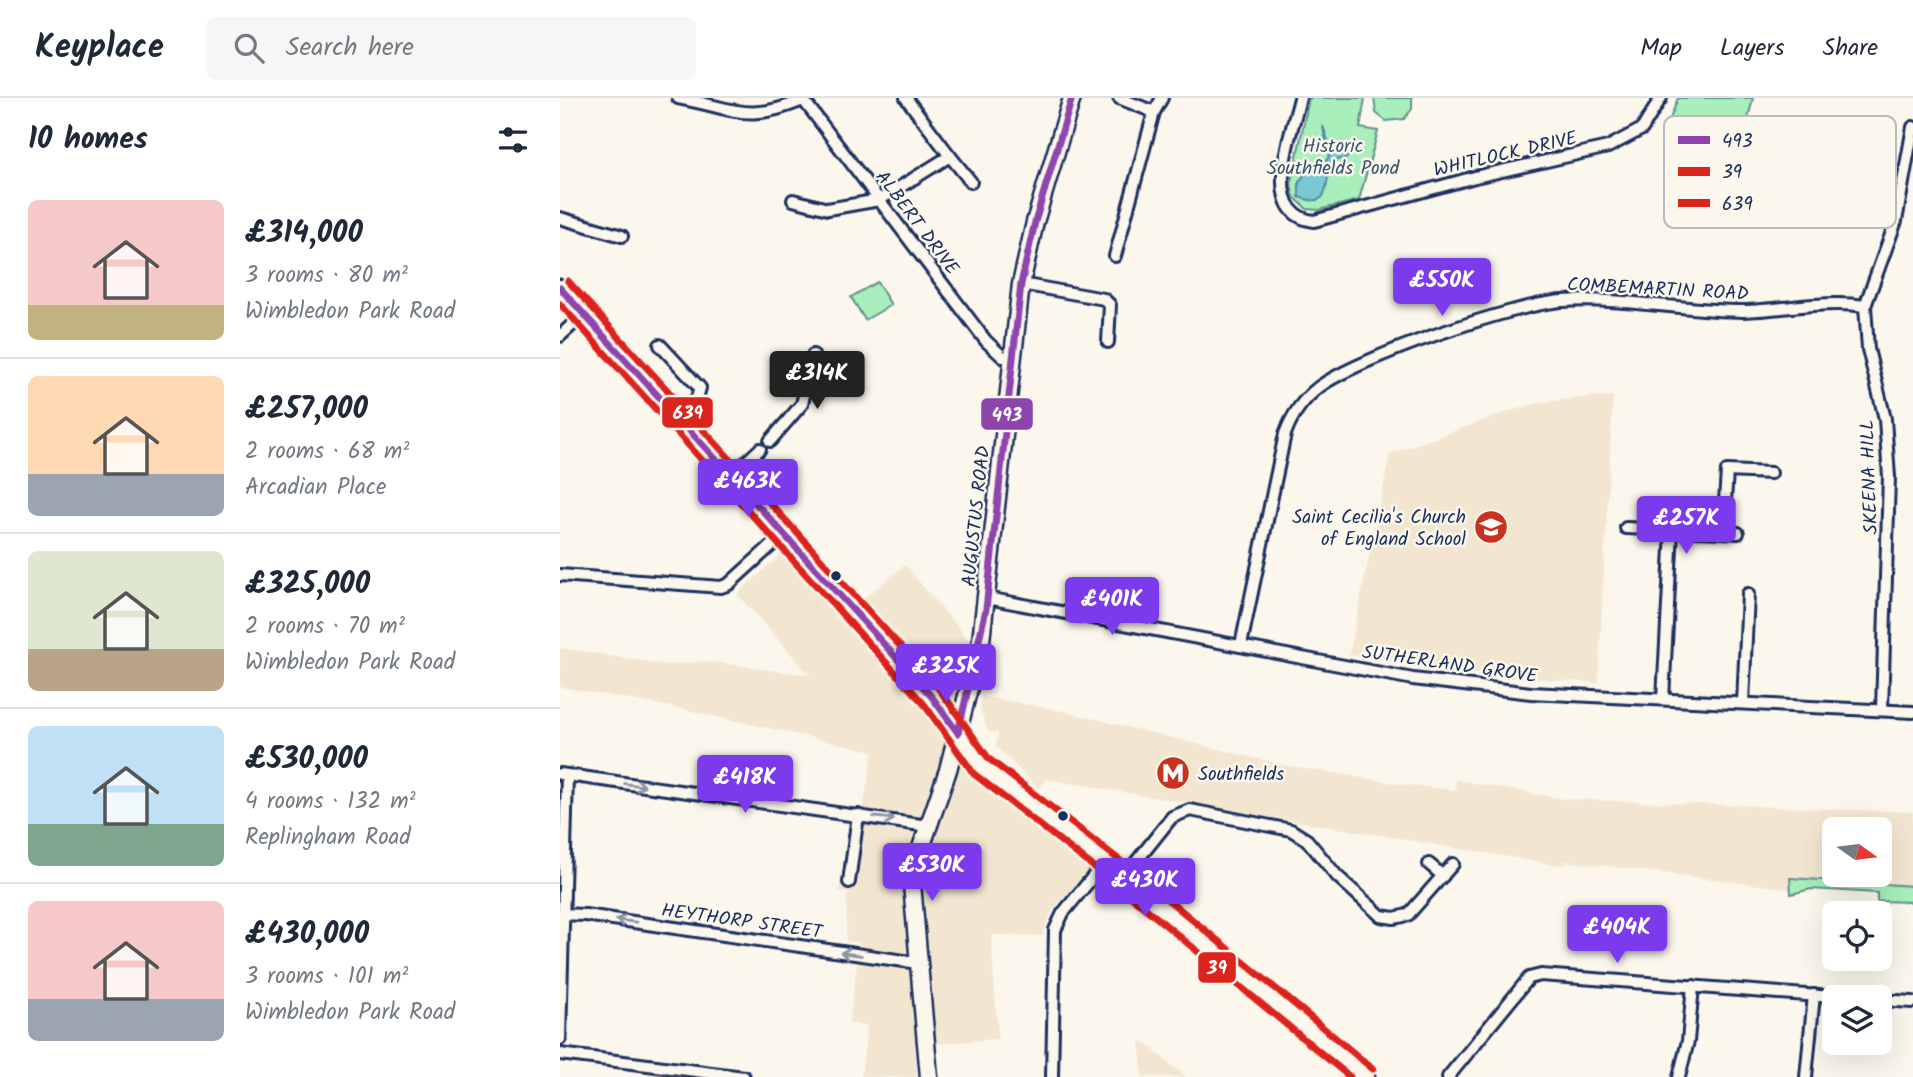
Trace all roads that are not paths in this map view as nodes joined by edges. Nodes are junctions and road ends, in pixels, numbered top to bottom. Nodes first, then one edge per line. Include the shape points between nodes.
1 (678, 98) edge
2 (906, 98) edge
3 (1072, 98) edge
4 (1119, 98) edge
5 (1162, 98) edge
6 (1300, 98) edge
7 (1661, 98) edge
8 (802, 99) edge
9 (1154, 112) junction
10 (1913, 127) edge
11 (950, 156) junction
12 (971, 182) dead end
13 (793, 200) dead end
14 (879, 200) junction
15 (560, 218) edge
16 (1896, 220) edge
17 (1893, 228) edge
18 (622, 236) dead end
19 (1115, 256) dead end
20 (1021, 284) junction
21 (560, 288) edge
22 (1865, 306) junction
23 (584, 314) junction
24 (560, 336) edge
25 (1108, 342) dead end
26 (660, 345) dead end
27 (813, 355) dead end
28 (1012, 358) junction
29 (679, 417) junction
30 (770, 441) dead end
31 (760, 449) dead end
32 (1771, 473) dead end
33 (732, 475) junction
34 (1626, 528) dead end
35 (1672, 530) junction
36 (1723, 532) junction
37 (785, 533) junction
38 (1738, 533) dead end
39 (560, 575) edge
40 (1748, 594) dead end
41 (987, 598) junction
42 (1241, 645) junction
43 (1663, 699) junction
44 (1744, 703) junction
45 (1882, 710) junction
46 (1913, 712) edge
47 (958, 733) junction
48 (564, 774) edge
49 (858, 814) junction
50 (928, 826) junction
51 (1105, 862) junction
52 (1429, 864) dead end
53 (1453, 864) dead end
54 (1443, 876) junction
55 (1124, 877) junction
56 (849, 882) dead end
57 (562, 914) edge
58 (918, 963) junction
59 (1693, 986) junction
60 (1814, 995) junction
61 (1822, 996) edge
62 (1892, 1001) edge
63 (1913, 1002) edge
64 (560, 1039) edge
65 (560, 1054) edge
66 (744, 1077) edge
67 (929, 1077) edge
68 (1052, 1077) edge
69 (1366, 1077) edge
70 (1448, 1077) edge
71 (1679, 1077) edge
72 (1806, 1077) edge

1 - 8 street via 748,115 774,112
2 - 11 street
3 - 20 street, AUGUSTUS ROAD
4 - 9 street
5 - 9 street
6 - 7 street, WHITLOCK DRIVE via 1282,193 1294,214 1314,222 1462,180 1608,147 1642,129
8 - 14 street, ALBERT DRIVE
9 - 19 street
10 - 16 street, SKEENA HILL
11 - 12 street
11 - 14 street
13 - 14 street via 828,209
14 - 28 street, ALBERT DRIVE via 986,341 1003,357
15 - 18 street
17 - 22 street, SKEENA HILL
20 - 25 street via 1104,299 1110,305
20 - 28 street, AUGUSTUS ROAD
21 - 23 street
22 - 42 street, COMBEMARTIN ROAD via 1740,311 1626,301 1546,302 1449,332 1331,379 1299,407 1285,434
22 - 45 street, SKEENA HILL via 1868,349 1885,419 1889,477
23 - 24 street
23 - 29 street
26 - 29 street via 700,388
27 - 30 street via 803,404
28 - 41 street, AUGUSTUS ROAD
29 - 33 street
31 - 33 street
32 - 36 street via 1727,471
33 - 37 street
34 - 35 street
35 - 36 street
35 - 43 street
36 - 38 street
37 - 39 street via 721,587
37 - 47 street via 932,696
40 - 44 street
41 - 42 street, SUTHERLAND GROVE
41 - 47 street, AUGUSTUS ROAD
42 - 43 street, SUTHERLAND GROVE via 1413,679 1531,694
43 - 44 street, SUTHERLAND GROVE
44 - 45 street, SUTHERLAND GROVE
45 - 46 street, SUTHERLAND GROVE
47 - 50 street, AUGUSTUS ROAD
47 - 51 street via 987,771
48 -> 49 street
48 - 57 street
49 -> 50 street
49 - 56 street
50 - 58 street, AUGUSTUS ROAD via 912,884
51 - 55 street
51 - 68 street via 1063,913 1055,930
52 - 54 street
53 - 54 street
54 - 55 street via 1408,915 1381,916 1337,876 1307,840 1291,830 1190,810 1172,817
55 - 69 street
58 -> 57 street, HEYTHORP STREET
57 - 64 street
58 - 67 street, AUGUSTUS ROAD
59 - 60 street
59 - 70 street via 1541,975 1529,978
59 - 71 street
60 - 61 street
60 - 72 street
62 - 63 street
65 - 66 street

